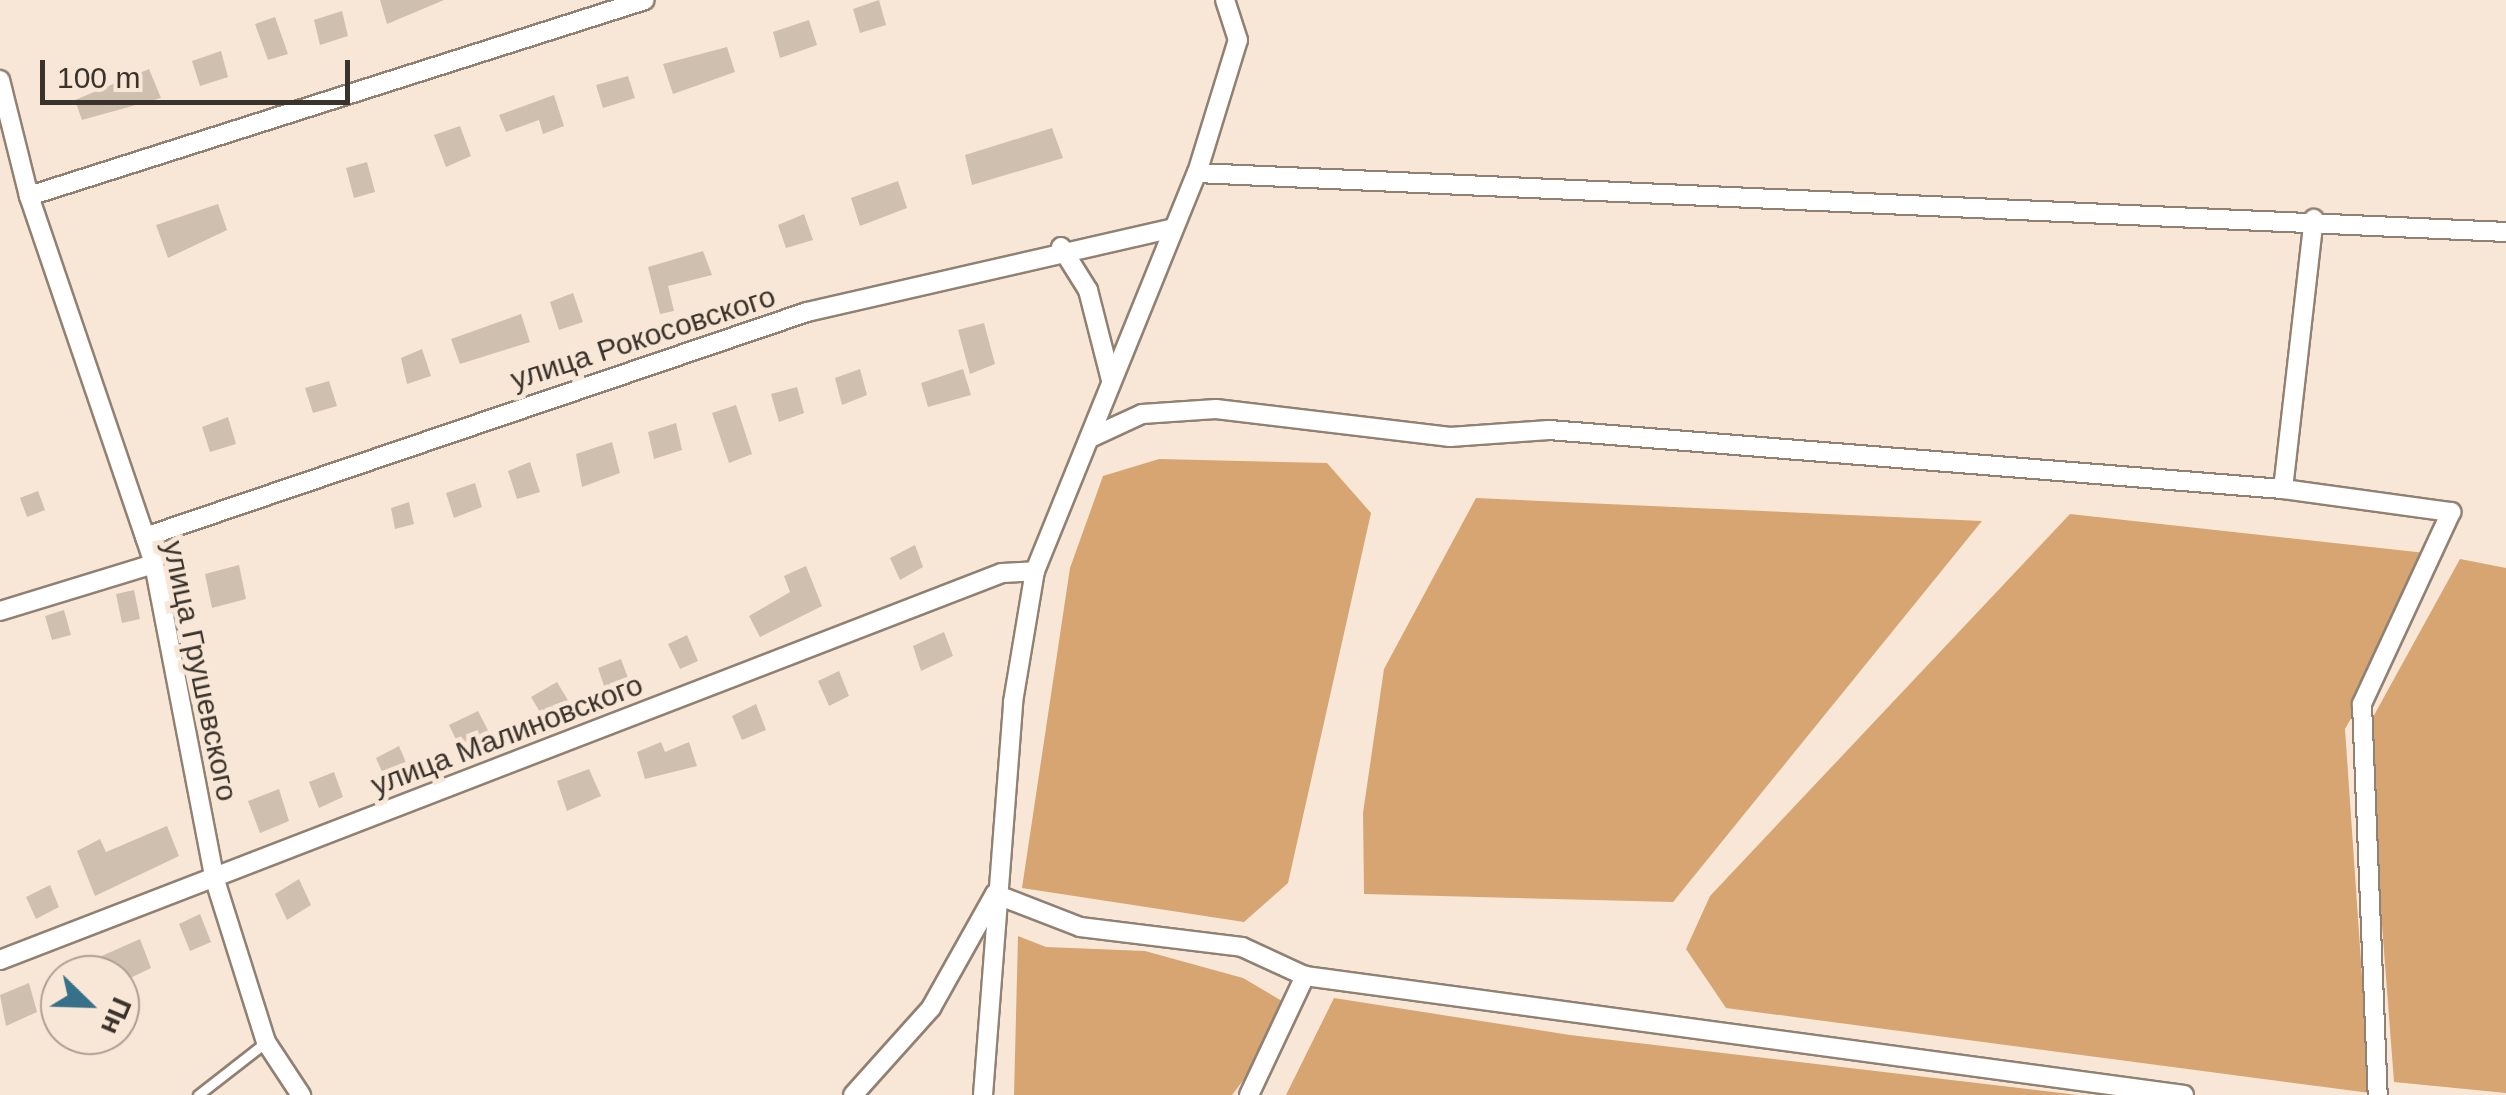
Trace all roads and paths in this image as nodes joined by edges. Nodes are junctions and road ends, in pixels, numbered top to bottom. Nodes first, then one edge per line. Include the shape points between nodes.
1 (645, 0) edge
2 (1225, 0) edge
3 (1, 87) edge
4 (1197, 174) junction
5 (29, 196) junction
6 (2314, 219) junction
7 (1170, 229) junction
8 (2506, 232) edge
9 (1060, 247) junction
10 (1112, 383) junction
11 (1090, 438) junction
12 (2283, 489) junction
13 (144, 537) junction
14 (154, 564) junction
15 (1036, 571) junction
16 (0, 611) edge
17 (214, 877) junction
18 (995, 894) junction
19 (0, 960) edge
20 (1305, 976) junction
21 (266, 1042) junction
22 (198, 1095) edge
23 (302, 1095) edge
24 (853, 1095) edge
25 (982, 1095) edge
26 (1249, 1095) edge
27 (2184, 1095) edge
28 (2378, 1095) edge

1 - 5 street
2 - 4 street via 1238,40
3 - 5 street, улица Грушевского
4 - 6 street
4 - 7 street
5 - 13 street, улица Грушевского
6 - 8 street
6 - 12 street
7 - 9 street, улица Рокосовского
7 - 10 street
9 - 10 street via 1088,290
9 - 13 street, улица Рокосовского via 807,312
10 - 11 street
11 - 12 street via 1142,414 1216,409 1450,437 1549,430
11 - 15 street
12 - 28 street via 2451,512 2362,704
13 - 14 street, улица Грушевского
14 - 16 street
14 - 17 street, улица Грушевского
15 - 17 street, улица Малиновского via 1002,572
15 - 18 street
17 - 19 street, улица Малиновского
17 - 21 street, улица Грушевского
18 - 20 street via 1080,927 1242,946
18 - 24 street via 930,1008
18 - 25 street
20 - 26 street
20 - 27 street
21 - 22 lane
21 - 23 street, улица Грушевского

